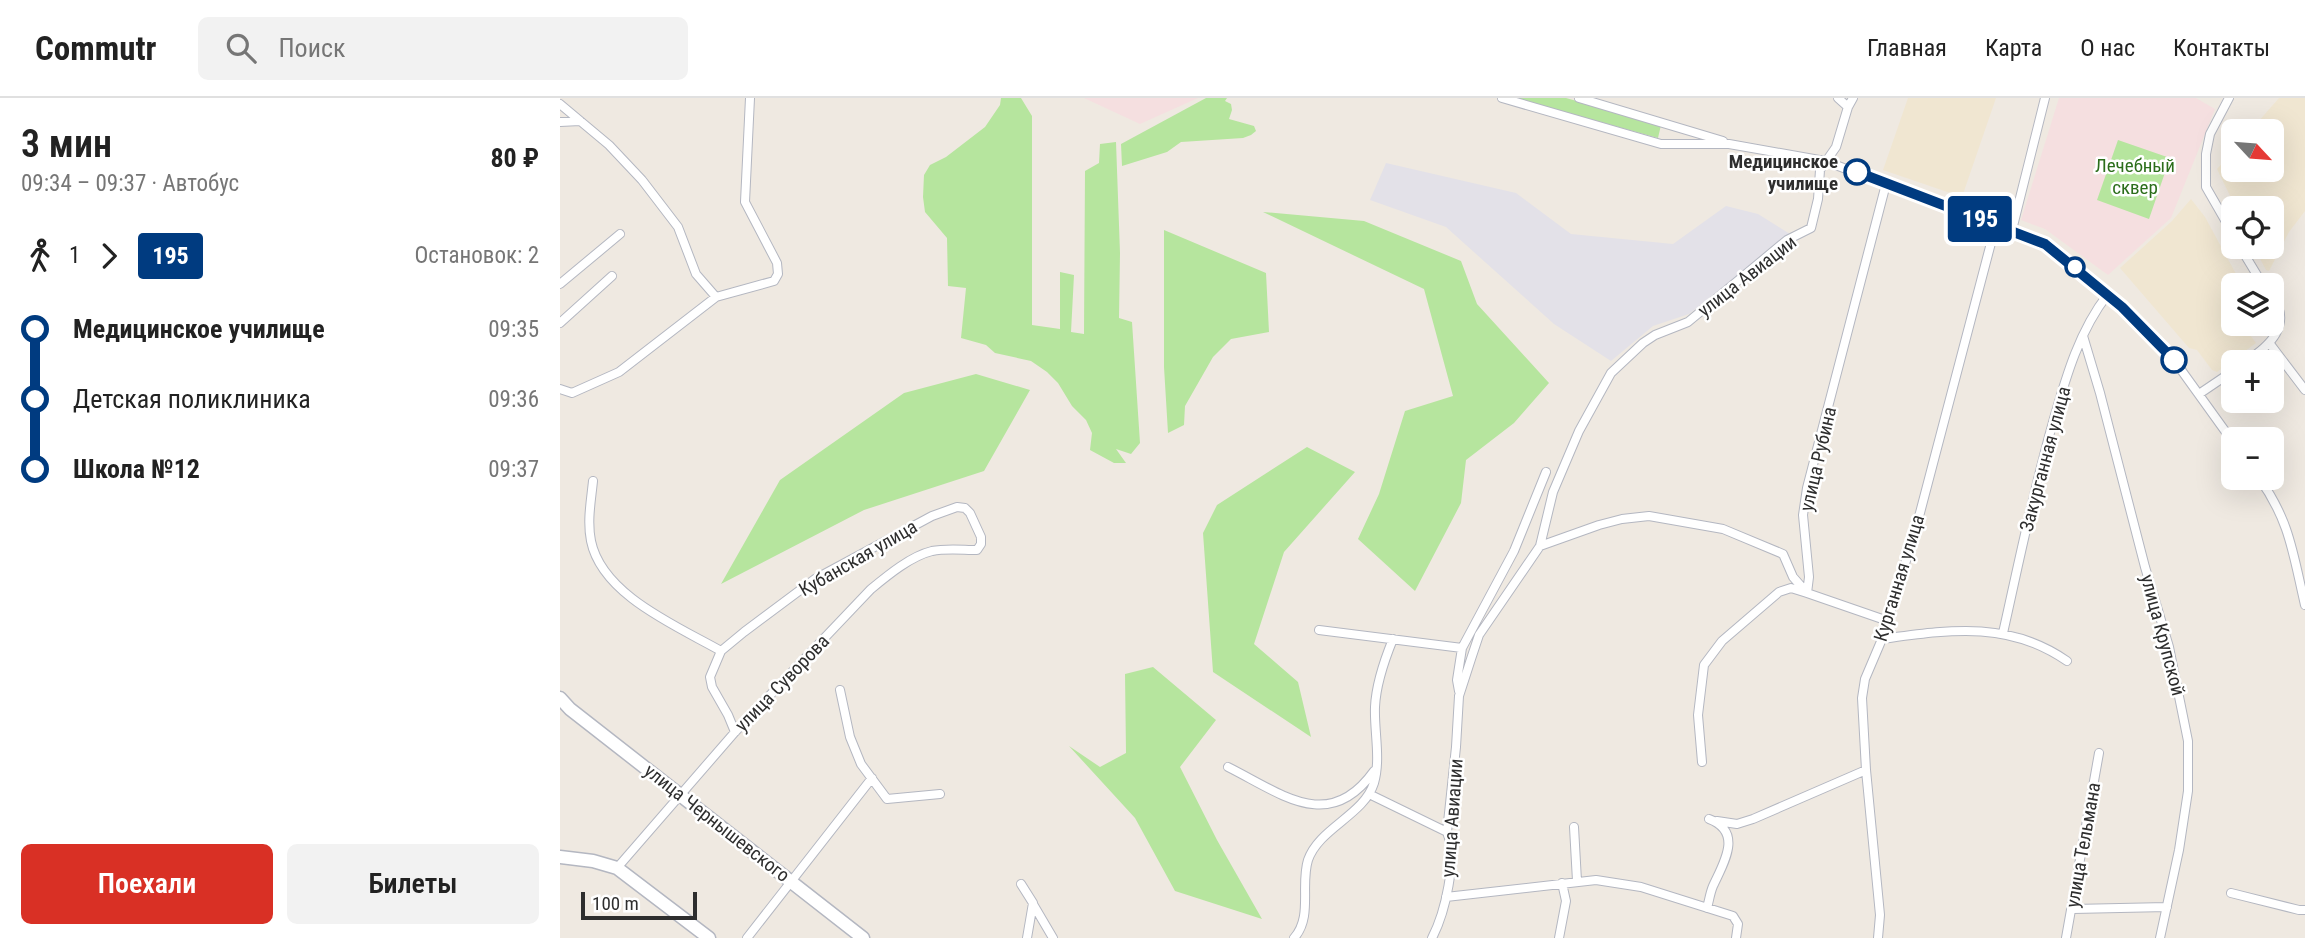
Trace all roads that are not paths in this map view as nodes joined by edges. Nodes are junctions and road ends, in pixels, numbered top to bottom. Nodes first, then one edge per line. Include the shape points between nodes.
1 (750, 98) edge
2 (1502, 98) edge
3 (1579, 98) edge
4 (1838, 98) edge
5 (1853, 98) edge
6 (2045, 98) edge
7 (2229, 98) edge
8 (560, 104) edge
9 (1848, 107) junction
10 (579, 121) junction
11 (560, 122) edge
12 (1729, 144) junction
13 (1825, 161) junction
14 (1886, 184) junction
15 (2221, 213) edge
16 (1996, 224) junction
17 (2012, 230) junction
18 (620, 234) dead end
19 (612, 276) dead end
20 (560, 284) edge
21 (2108, 294) junction
22 (716, 298) junction
23 (560, 323) edge
24 (2083, 336) junction
25 (2274, 336) edge
26 (2270, 344) junction
27 (2262, 350) edge
28 (2221, 378) edge
29 (560, 388) edge
30 (2305, 390) edge
31 (2199, 394) junction
32 (2222, 427) edge
33 (1546, 471) dead end
34 (593, 481) dead end
35 (2266, 490) edge
36 (1540, 546) junction
37 (977, 550) joint
38 (1807, 593) junction
39 (2305, 605) edge
40 (1888, 621) junction
41 (1319, 630) dead end
42 (2003, 632) junction
43 (1393, 639) junction
44 (1882, 639) junction
45 (1462, 648) junction
46 (721, 651) junction
47 (2067, 661) dead end
48 (840, 690) dead end
49 (1459, 696) junction
50 (560, 698) edge
51 (565, 712) edge
52 (735, 732) junction
53 (2099, 752) dead end
54 (1702, 762) dead end
55 (1228, 767) dead end
56 (1376, 769) junction
57 (1866, 770) junction
58 (872, 778) junction
59 (680, 794) junction
60 (940, 794) dead end
61 (1369, 794) junction
62 (1574, 827) dead end
63 (1447, 832) junction
64 (560, 857) edge
65 (617, 868) junction
66 (791, 881) junction
67 (1577, 881) junction
68 (1562, 883) junction
69 (1021, 884) dead end
70 (2231, 893) dead end
71 (1446, 897) junction
72 (1033, 903) junction
73 (2167, 907) junction
74 (1707, 908) junction
75 (2073, 909) junction
76 (2305, 909) edge
77 (709, 938) edge
78 (747, 938) edge
79 (863, 938) edge
80 (1027, 938) edge
81 (1053, 938) edge
82 (1294, 938) edge
83 (1432, 938) edge
84 (1559, 938) edge
85 (1736, 938) edge
86 (1878, 938) edge
87 (2066, 938) edge
88 (2160, 938) edge

1 - 22 street via 745,202 777,263 778,274 774,281
2 - 12 street via 1661,144
3 - 12 street
4 - 9 street
5 - 9 street, улица Авиации
6 - 17 street
7 - 15 street via 2210,134 2206,154 2206,187
8 - 10 street
9 - 13 street, улица Авиации via 1836,147
10 - 11 street
10 - 22 street via 642,180 678,227 696,274
12 - 13 street
13 - 14 street
13 - 36 street, улица Авиации via 1811,228 1787,240 1688,322 1643,343 1611,373 1563,467
14 - 16 street
14 - 38 street, улица Рубина via 1807,488 1803,515
16 - 17 street
16 - 40 street, Курганная улица
17 - 21 street via 2045,244
18 - 20 street
19 - 23 street
21 - 24 street, Закурганная улица
21 - 31 street via 2174,360
22 - 29 street via 619,372 572,393
24 - 42 street, Закурганная улица via 2039,473
24 - 73 street, улица Крупской via 2169,647 2188,741 2188,791
25 - 26 street
26 - 27 street
26 - 30 street
28 - 31 street
31 - 32 street
33 - 45 street, улица Авиации via 1514,551
34 - 46 street via 592,544 606,572 640,605
35 - 39 street via 2298,555
36 - 38 street via 1622,519 1649,516 1723,529 1783,554 1793,577
36 - 49 street, улица Авиации via 1479,635
37 - 46 street, Кубанская улица via 981,537 965,508 932,516 815,579
37 - 52 street, улица Суворова via 925,553 885,577
38 - 40 street
38 - 54 street via 1791,588 1779,592 1722,641 1704,665 1698,715
40 - 44 street, Курганная улица
41 - 43 street
42 - 44 street via 1952,629
42 - 47 street via 2052,650
43 - 45 street
43 - 56 street via 1375,705
44 - 57 street, Курганная улица via 1865,679
45 - 49 street, улица Авиации
46 - 52 street via 710,677
48 - 58 street via 850,737
49 - 63 street, улица Авиации
50 - 51 street, улица Чернышевского
51 - 59 street, улица Чернышевского
52 - 59 street, улица Суворова
53 - 75 street, улица Тельмана
55 - 56 street via 1310,805 1342,802 1358,792
56 - 61 street
57 - 74 street via 1737,824 1713,820 1724,827 1728,848
57 - 86 street, Курганная улица via 1880,915
58 - 60 street via 887,799
58 - 66 street
59 - 65 street, улица Суворова
59 - 66 street, улица Чернышевского
61 - 63 street
61 - 82 street via 1308,860 1304,916
62 - 67 street
63 - 71 street, улица Авиации via 1452,845
64 - 65 street
65 - 77 street
66 - 78 street
66 - 79 street, улица Чернышевского
67 - 68 street
67 - 74 street via 1629,884
68 - 71 street
68 - 84 street via 1566,914
69 - 72 street
70 - 76 street
71 - 83 street, улица Авиации
72 - 80 street
72 - 81 street
73 - 75 street
73 - 88 street, улица Крупской
74 - 85 street via 1737,920
75 - 87 street, улица Тельмана

